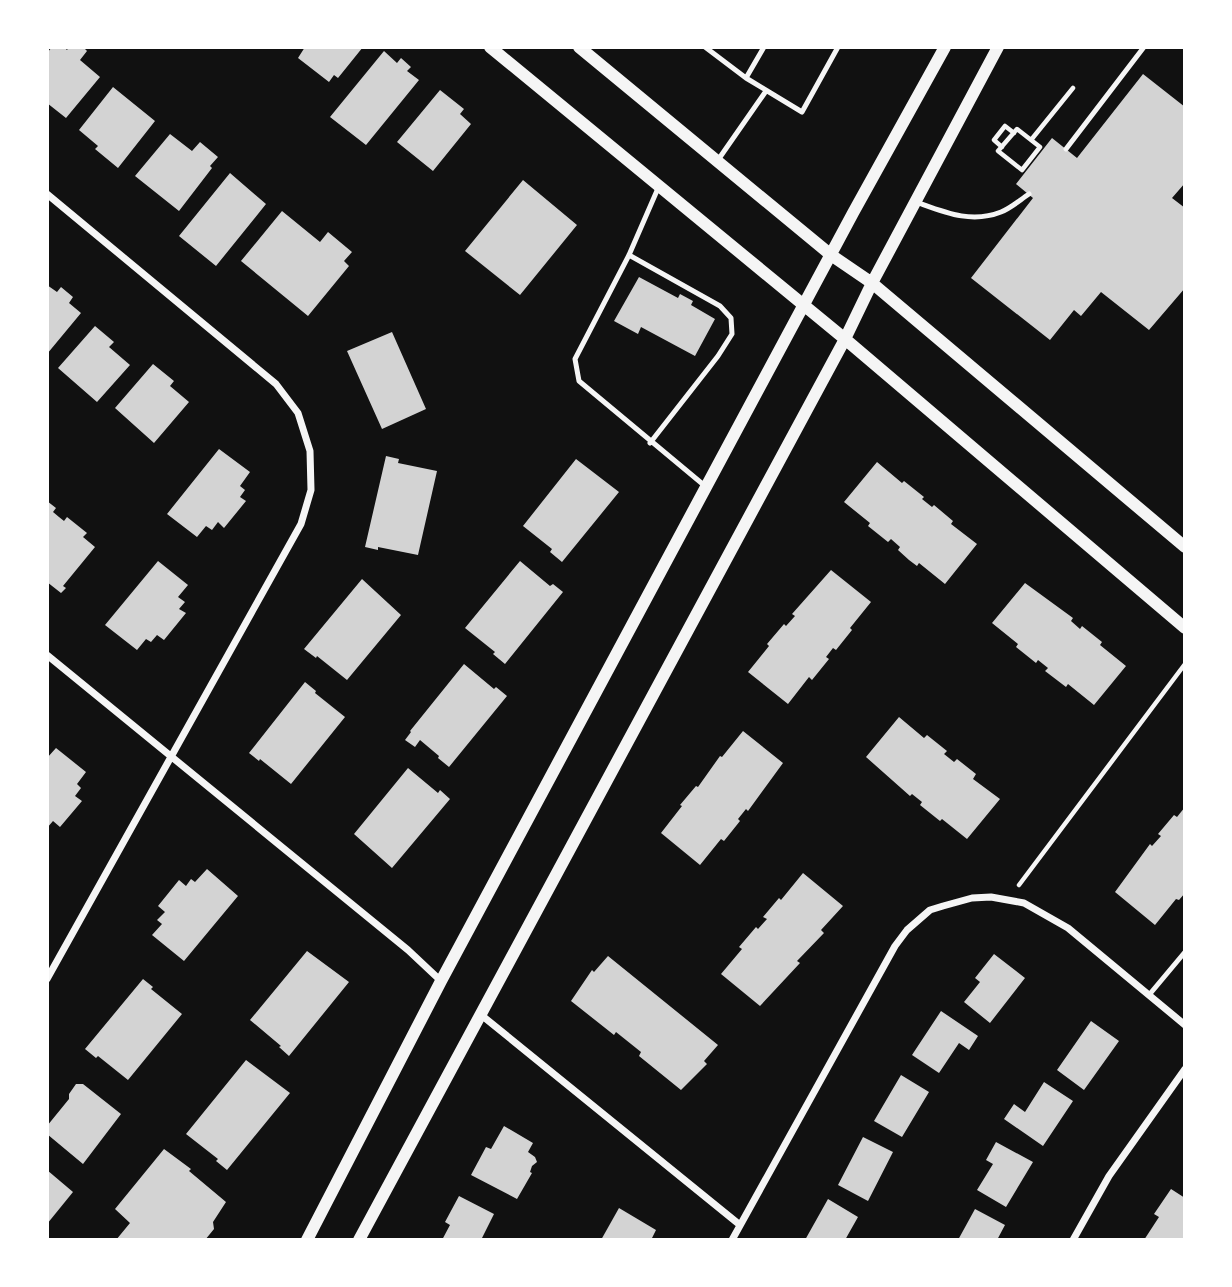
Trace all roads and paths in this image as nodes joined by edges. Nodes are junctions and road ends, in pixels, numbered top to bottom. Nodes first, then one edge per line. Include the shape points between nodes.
1 (490, 47) edge
2 (579, 47) edge
3 (705, 47) edge
4 (764, 47) edge
5 (838, 47) edge
6 (945, 47) edge
7 (998, 47) edge
8 (1144, 47) edge
9 (746, 78) junction
10 (1073, 88) dead end
11 (766, 91) junction
12 (1014, 132) junction
13 (1031, 139) junction
14 (1002, 147) junction
15 (1066, 149) dead end
16 (718, 160) junction
17 (659, 186) junction
18 (47, 194) edge
19 (1029, 194) dead end
20 (916, 202) junction
21 (629, 255) junction
22 (831, 255) junction
23 (872, 283) junction
24 (805, 306) junction
25 (845, 339) junction
26 (650, 443) junction
27 (707, 488) junction
28 (1185, 547) edge
29 (1185, 628) edge
30 (47, 655) edge
31 (1185, 664) edge
32 (170, 757) junction
33 (1008, 900) junction
34 (1185, 952) edge
35 (47, 979) edge
36 (441, 981) junction
37 (1149, 995) junction
38 (480, 1014) junction
39 (1185, 1025) edge
40 (1185, 1069) edge
41 (740, 1225) junction
42 (307, 1240) edge
43 (359, 1240) edge
44 (732, 1240) edge
45 (1073, 1240) edge

1 - 17 street
2 - 16 street
3 - 9 lane
4 - 9 lane
5 - 11 lane via 802,112
6 - 22 street
7 - 20 street
8 - 15 lane
9 - 11 lane
10 - 13 path
11 - 16 lane
12 - 13 path via 1017,128
12 - 14 path
12 - 14 path via 1005,126 994,140
13 - 14 path via 1040,147 1022,170 998,151
16 - 22 street
17 - 21 lane
17 - 24 street
18 - 32 street via 276,384 298,414 310,451 312,489 301,524
19 - 20 lane via 1002,212 976,217 958,217
20 - 23 street
21 - 26 lane via 575,359 579,381
21 - 26 lane via 720,306 731,318 732,334 718,356
22 - 23 street
22 - 24 street
23 - 25 street
23 - 28 street
24 - 25 street
24 - 27 street
25 - 29 street
25 - 38 street
26 - 27 lane
27 - 36 street
30 - 32 street
31 - 33 path
32 - 35 street
32 - 36 street
33 - 37 street via 1024,903 1068,928
33 - 41 street via 972,898 930,911 907,930
34 - 37 lane
36 - 42 street
37 - 39 street
38 - 41 street
38 - 43 street
40 - 45 street via 1109,1176
41 - 44 street

